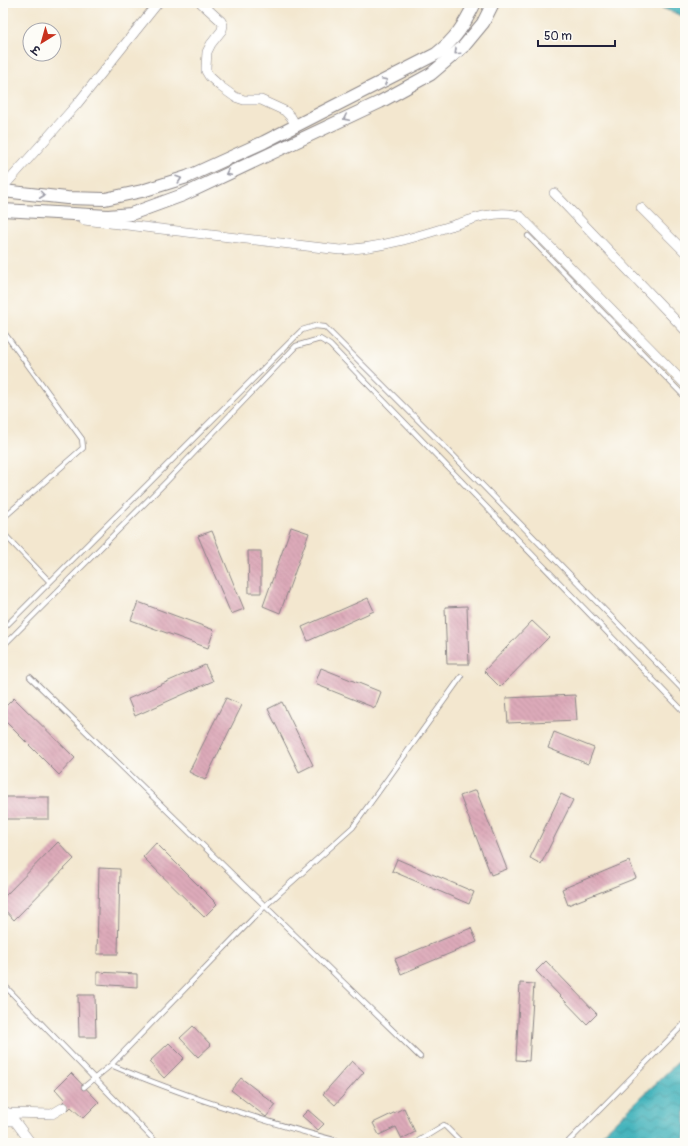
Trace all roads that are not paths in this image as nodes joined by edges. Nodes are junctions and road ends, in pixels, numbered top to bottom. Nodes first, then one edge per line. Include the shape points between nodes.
1 (47, 3) edge
2 (62, 3) edge
3 (158, 3) edge
4 (201, 3) edge
5 (475, 3) edge
6 (493, 3) edge
7 (296, 126) junction
8 (3, 185) edge
9 (3, 191) edge
10 (554, 193) dead end
11 (641, 208) dead end
12 (3, 210) edge
13 (3, 215) edge
14 (528, 236) dead end
15 (685, 252) edge
16 (685, 330) edge
17 (3, 332) edge
18 (685, 384) edge
19 (685, 397) edge
20 (3, 518) edge
21 (3, 533) edge
22 (50, 582) junction
23 (3, 629) edge
24 (3, 646) edge
25 (30, 677) dead end
26 (461, 677) dead end
27 (685, 692) edge
28 (685, 714) edge
29 (265, 906) junction
30 (3, 984) edge
31 (685, 1023) edge
32 (420, 1057) dead end
33 (111, 1065) junction
34 (94, 1078) junction
35 (84, 1087) dead end
36 (64, 1107) dead end
37 (6, 1112) edge
38 (3, 1121) edge
39 (15, 1122) junction
40 (31, 1143) edge
41 (156, 1143) edge
42 (346, 1143) edge
43 (415, 1143) edge
44 (462, 1143) edge
45 (567, 1143) edge

1 - 2 lane
3 - 8 street via 77,104
4 - 7 street via 223,25 207,52 206,71 209,76 235,97 261,100 285,111
7 -> 5 street via 436,54 450,43 468,18
6 -> 12 street via 483,23 457,53 431,74 380,102 183,195 131,214 108,216
9 -> 7 street via 105,200 186,177
10 - 16 street
11 - 15 street
13 - 18 street via 84,220 340,250 372,248 483,216 512,214 520,216
14 - 19 lane
17 - 20 lane via 82,439 82,448
21 - 22 lane
22 - 23 lane
22 - 27 lane via 302,330 315,326 324,327
24 - 28 lane via 167,481 296,346 320,339 330,345
25 - 29 lane
26 - 29 lane via 353,827
29 - 32 lane
29 - 33 lane
30 - 34 lane
31 - 45 lane
33 - 34 lane
33 - 42 lane via 143,1079 252,1117
34 - 35 lane
34 - 41 lane
36 - 37 street via 52,1114
37 - 39 street
38 - 39 street
39 - 40 street
43 - 44 lane via 444,1125

